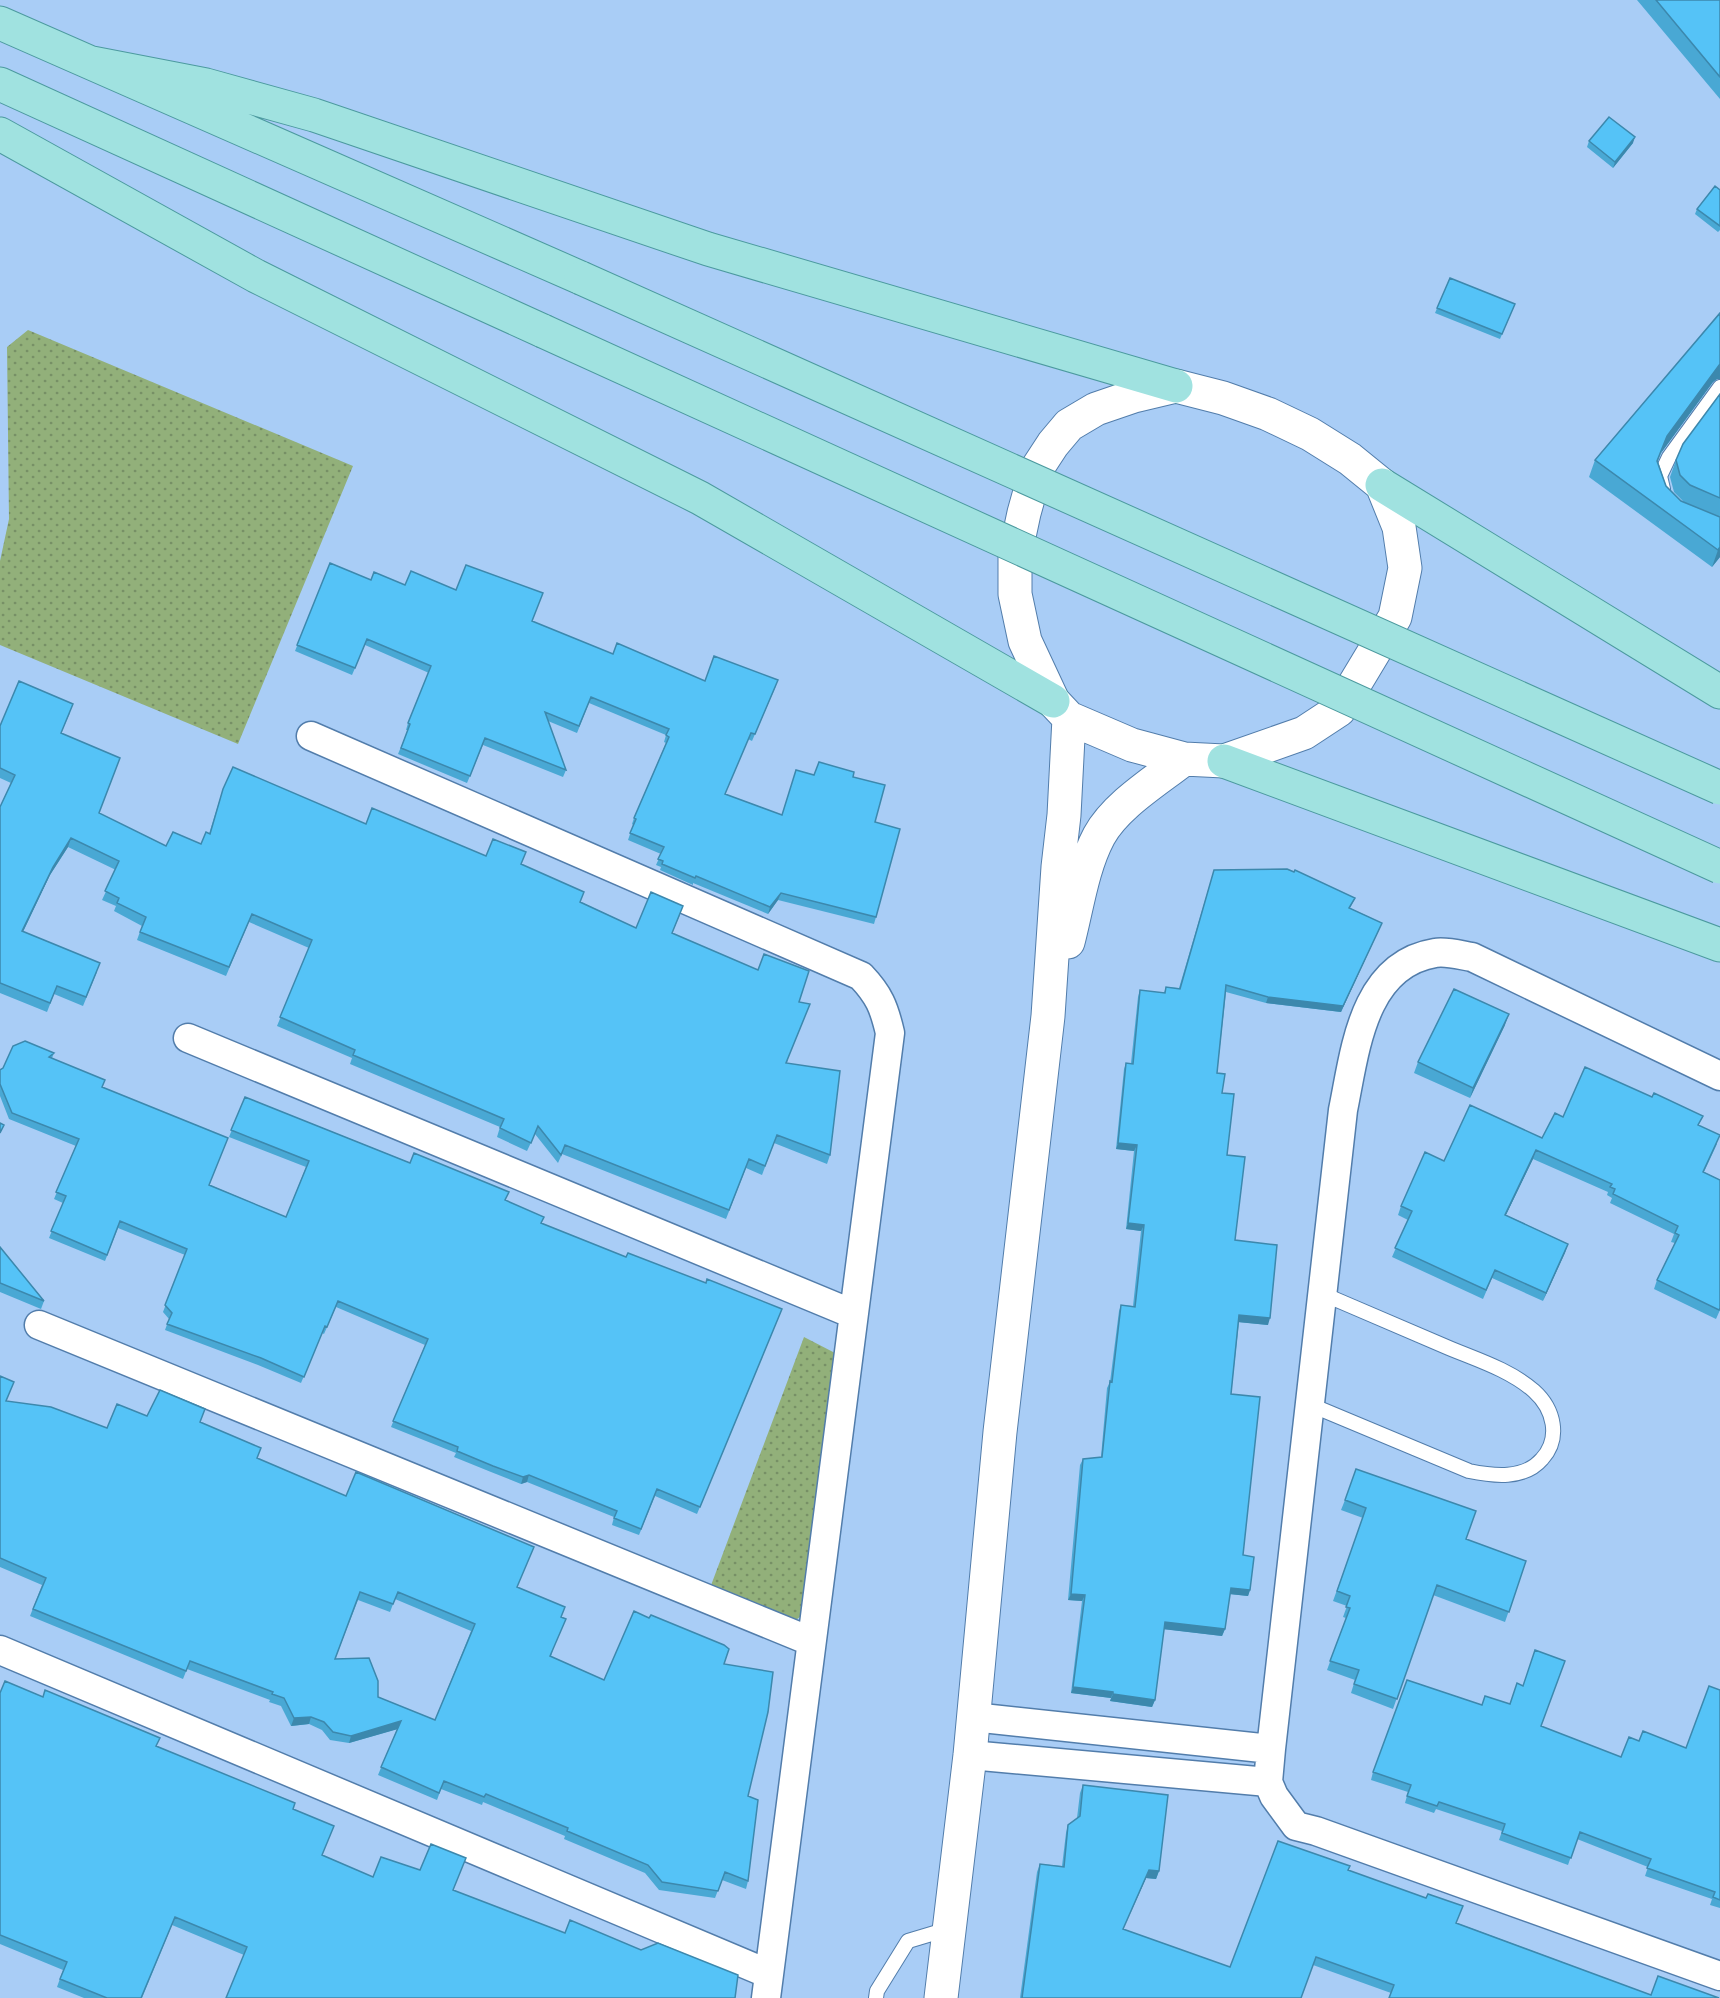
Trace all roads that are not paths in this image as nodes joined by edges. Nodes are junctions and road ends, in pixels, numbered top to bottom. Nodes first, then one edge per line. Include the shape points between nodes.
1 (0, 23) edge
2 (92, 63) junction
3 (0, 84) edge
4 (0, 134) edge
5 (1176, 386) junction
6 (1720, 387) edge
7 (1382, 485) junction
8 (1672, 503) edge
9 (1720, 692) edge
10 (1061, 710) junction
11 (311, 736) dead end
12 (1184, 759) junction
13 (1224, 761) junction
14 (1720, 788) edge
15 (1720, 867) edge
16 (1720, 945) edge
17 (1048, 1016) junction
18 (188, 1038) dead end
19 (1720, 1076) edge
20 (1323, 1294) junction
21 (853, 1314) junction
22 (39, 1326) dead end
23 (1311, 1405) junction
24 (810, 1641) junction
25 (0, 1650) edge
26 (973, 1717) junction
27 (1271, 1749) junction
28 (970, 1755) junction
29 (1269, 1782) junction
30 (950, 1928) junction
31 (1720, 1976) edge
32 (767, 1986) edge
33 (876, 1998) edge
34 (941, 1998) edge

1 - 2 main road
2 - 5 main road via 206,85 314,115 708,249
2 - 14 main road, bridge
3 - 15 main road, bridge
4 - 10 main road via 256,276 700,498
5 - 7 main road via 1223,398 1310,434
5 - 10 main road via 1096,409 1070,425 1036,470 1015,555 1015,594 1025,641
6 - 8 lane via 1660,476 1666,497
7 - 9 main road
7 - 13 main road via 1399,527 1405,568 1395,617 1339,710 1304,733
10 - 12 main road via 1132,745
10 - 17 main road via 1064,815
11 - 21 street via 861,976 876,992 890,1033
12 - 13 main road
12 - 17 main road via 1126,804 1099,837 1086,870
13 - 16 main road
17 - 26 main road via 1000,1432
18 - 21 street
19 - 20 street via 1472,957 1436,953 1404,963 1382,983 1364,1016 1343,1110
20 - 23 street
20 - 23 lane via 1504,1371 1536,1392 1550,1412 1554,1428 1551,1444 1539,1463 1522,1472 1487,1474 1469,1471
21 - 24 street
22 - 24 street
23 - 27 street
24 - 32 street
25 - 32 street
26 - 27 street
26 - 28 main road
27 - 29 street
28 - 29 street
28 - 30 main road
29 - 31 street via 1274,1796 1296,1826
30 - 33 lane via 908,1941
30 - 34 main road

